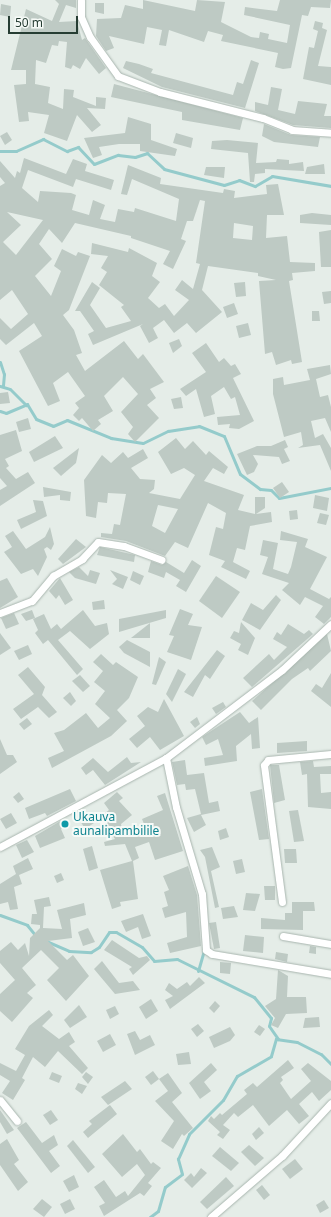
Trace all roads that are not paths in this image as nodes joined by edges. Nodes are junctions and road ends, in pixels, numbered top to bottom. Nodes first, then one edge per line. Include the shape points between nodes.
1 (81, 0) edge
2 (331, 133) edge
3 (162, 560) dead end
4 (0, 613) edge
5 (331, 624) edge
6 (331, 754) edge
7 (166, 758) junction
8 (0, 847) edge
9 (282, 902) dead end
10 (283, 936) dead end
11 (331, 944) edge
12 (331, 974) edge
13 (0, 1100) edge
14 (331, 1103) edge
15 (17, 1121) dead end
16 (211, 1217) edge

1 - 2 street via 81,17 90,37 118,76 160,92 262,118 292,130
3 - 4 street via 124,546 98,542 82,559 53,576 32,601
5 - 7 street via 282,670
6 - 9 street via 268,760 264,765
7 - 8 street
7 - 12 street via 176,807 202,894 206,950 212,954
10 - 11 street
13 - 15 street
14 - 16 street via 287,1151

